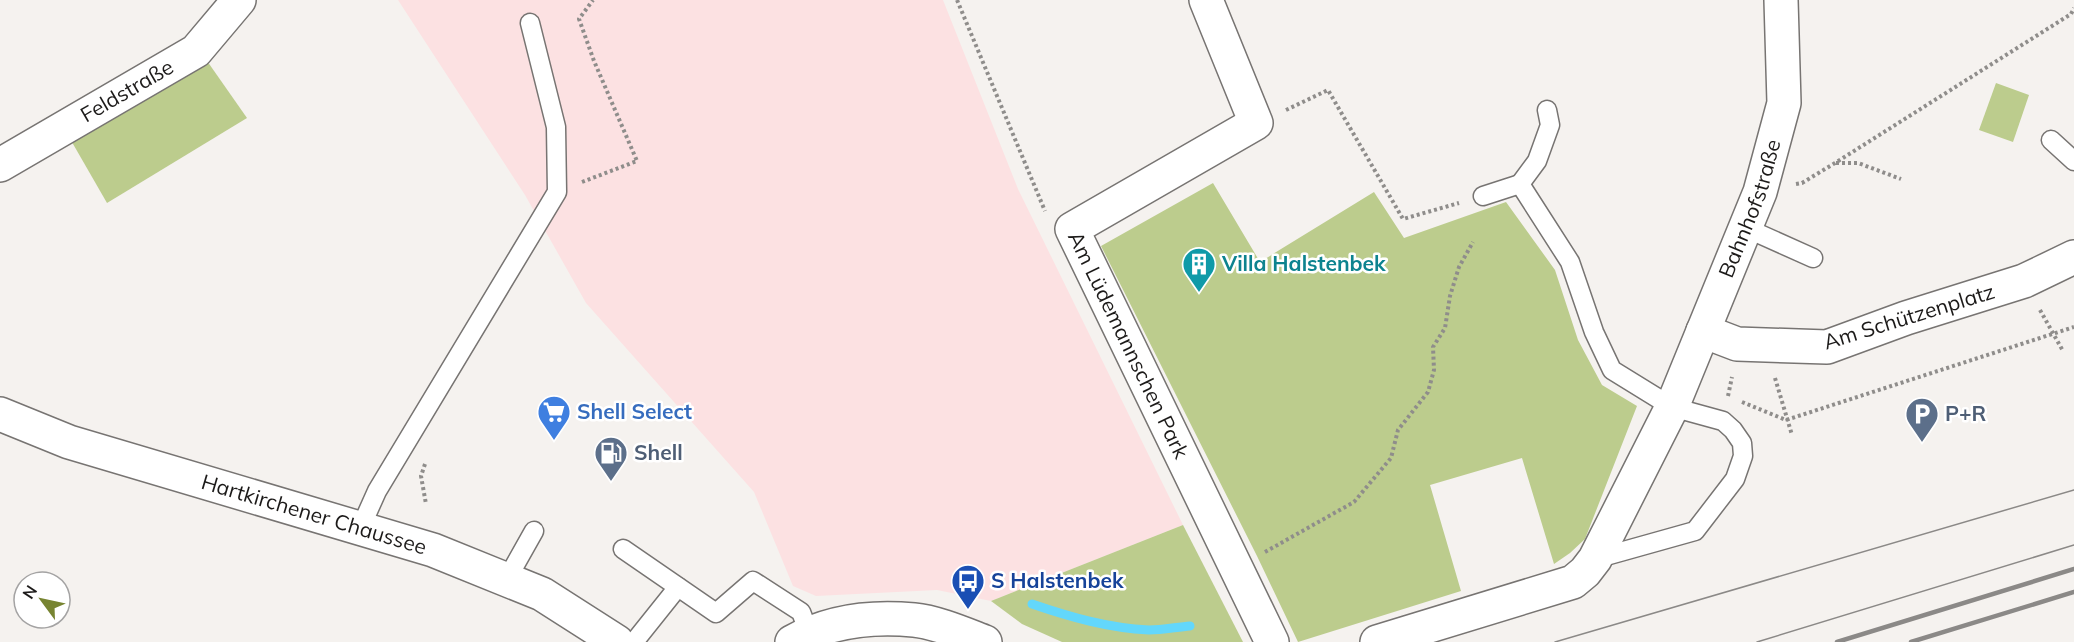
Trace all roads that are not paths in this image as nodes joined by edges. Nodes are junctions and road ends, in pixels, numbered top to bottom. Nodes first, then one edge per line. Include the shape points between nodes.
1 (239, 0) edge
2 (1206, 0) edge
3 (1781, 0) edge
4 (530, 23) dead end
5 (1546, 110) dead end
6 (2051, 140) dead end
7 (2074, 161) edge
8 (0, 165) edge
9 (1520, 184) junction
10 (1482, 196) road end
11 (1746, 228) junction
12 (2074, 257) edge
13 (1813, 258) dead end
14 (1703, 331) junction
15 (1672, 407) junction
16 (0, 414) edge
17 (360, 529) junction
18 (534, 531) dead end
19 (623, 549) dead end
20 (1595, 559) junction
21 (507, 579) junction
22 (678, 587) junction
23 (801, 637) edge
24 (617, 642) edge
25 (634, 642) edge
26 (985, 642) edge
27 (1272, 642) edge
28 (1377, 642) edge

1 - 8 street, Feldstraße via 196,51
2 - 27 street, Am Lüdemannschen Park via 1256,123 1072,229
3 - 11 street, Bahnhofstraße via 1784,103
4 - 17 lane via 556,127 557,192 377,491
5 - 9 lane via 1550,125 1537,162
6 - 7 lane
9 - 10 lane
9 - 15 lane via 1570,262 1594,332 1612,370
11 - 13 lane
11 - 14 street, Bahnhofstraße
12 - 14 street, Am Schützenplatz via 2024,281 1827,347 1737,344
14 - 15 street, Bahnhofstraße
15 - 20 street, Bahnhofstraße
15 - 20 lane via 1723,421 1733,429 1742,443 1743,456 1735,479 1695,531
16 - 17 street, Hartkirchener Chaussee via 69,442
17 - 21 street, Hartkirchener Chaussee via 433,550
18 - 21 lane
19 - 22 lane
20 - 28 street, Bahnhofstraße via 1573,582
21 - 24 street, Hartkirchener Chaussee via 542,594
22 - 23 lane via 717,613 753,581 801,612
22 - 25 lane
23 - 26 street via 858,620 915,620

